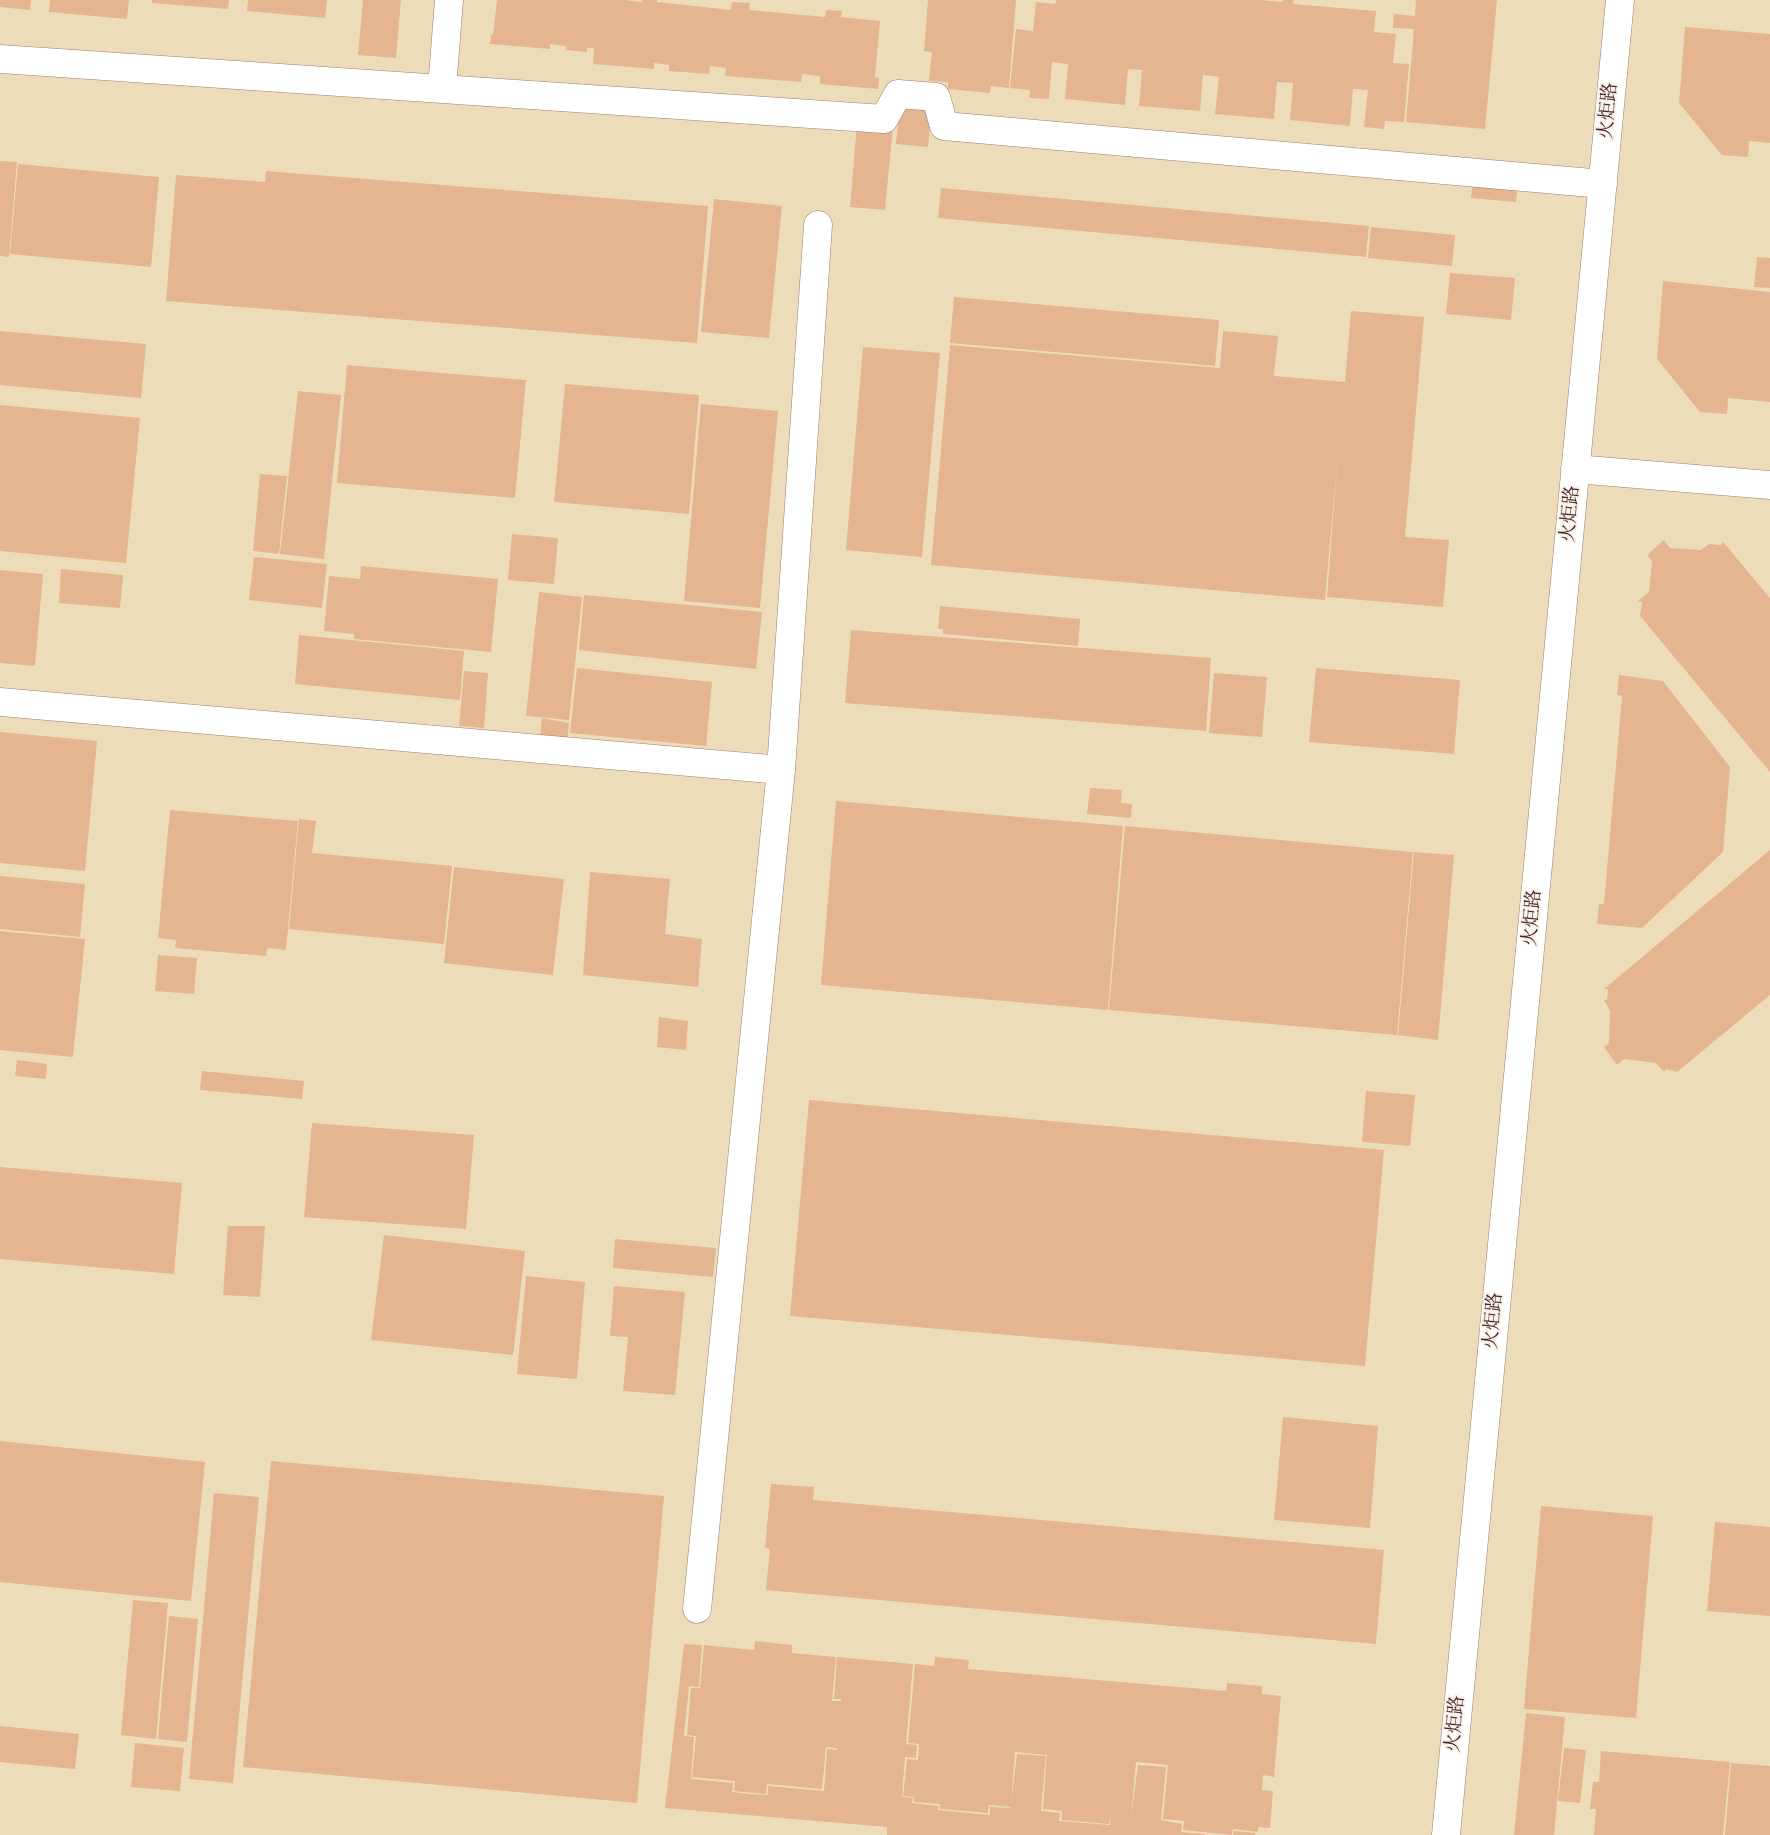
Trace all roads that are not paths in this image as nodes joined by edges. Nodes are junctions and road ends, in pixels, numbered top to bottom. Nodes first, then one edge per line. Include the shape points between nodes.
1 (450, 0) edge
2 (1620, 0) edge
3 (0, 59) edge
4 (442, 89) junction
5 (1603, 184) junction
6 (818, 226) dead end
7 (1576, 469) junction
8 (1770, 485) edge
9 (0, 702) edge
10 (781, 770) junction
11 (697, 1609) dead end
12 (1446, 1835) edge

1 - 4 street
2 - 5 street, 火炬路
3 - 4 street
4 - 5 street via 884,120 898,94 936,97 944,126
5 - 7 street, 火炬路
6 - 10 street
7 - 8 street
7 - 12 street, 火炬路
9 - 10 street
10 - 11 street

